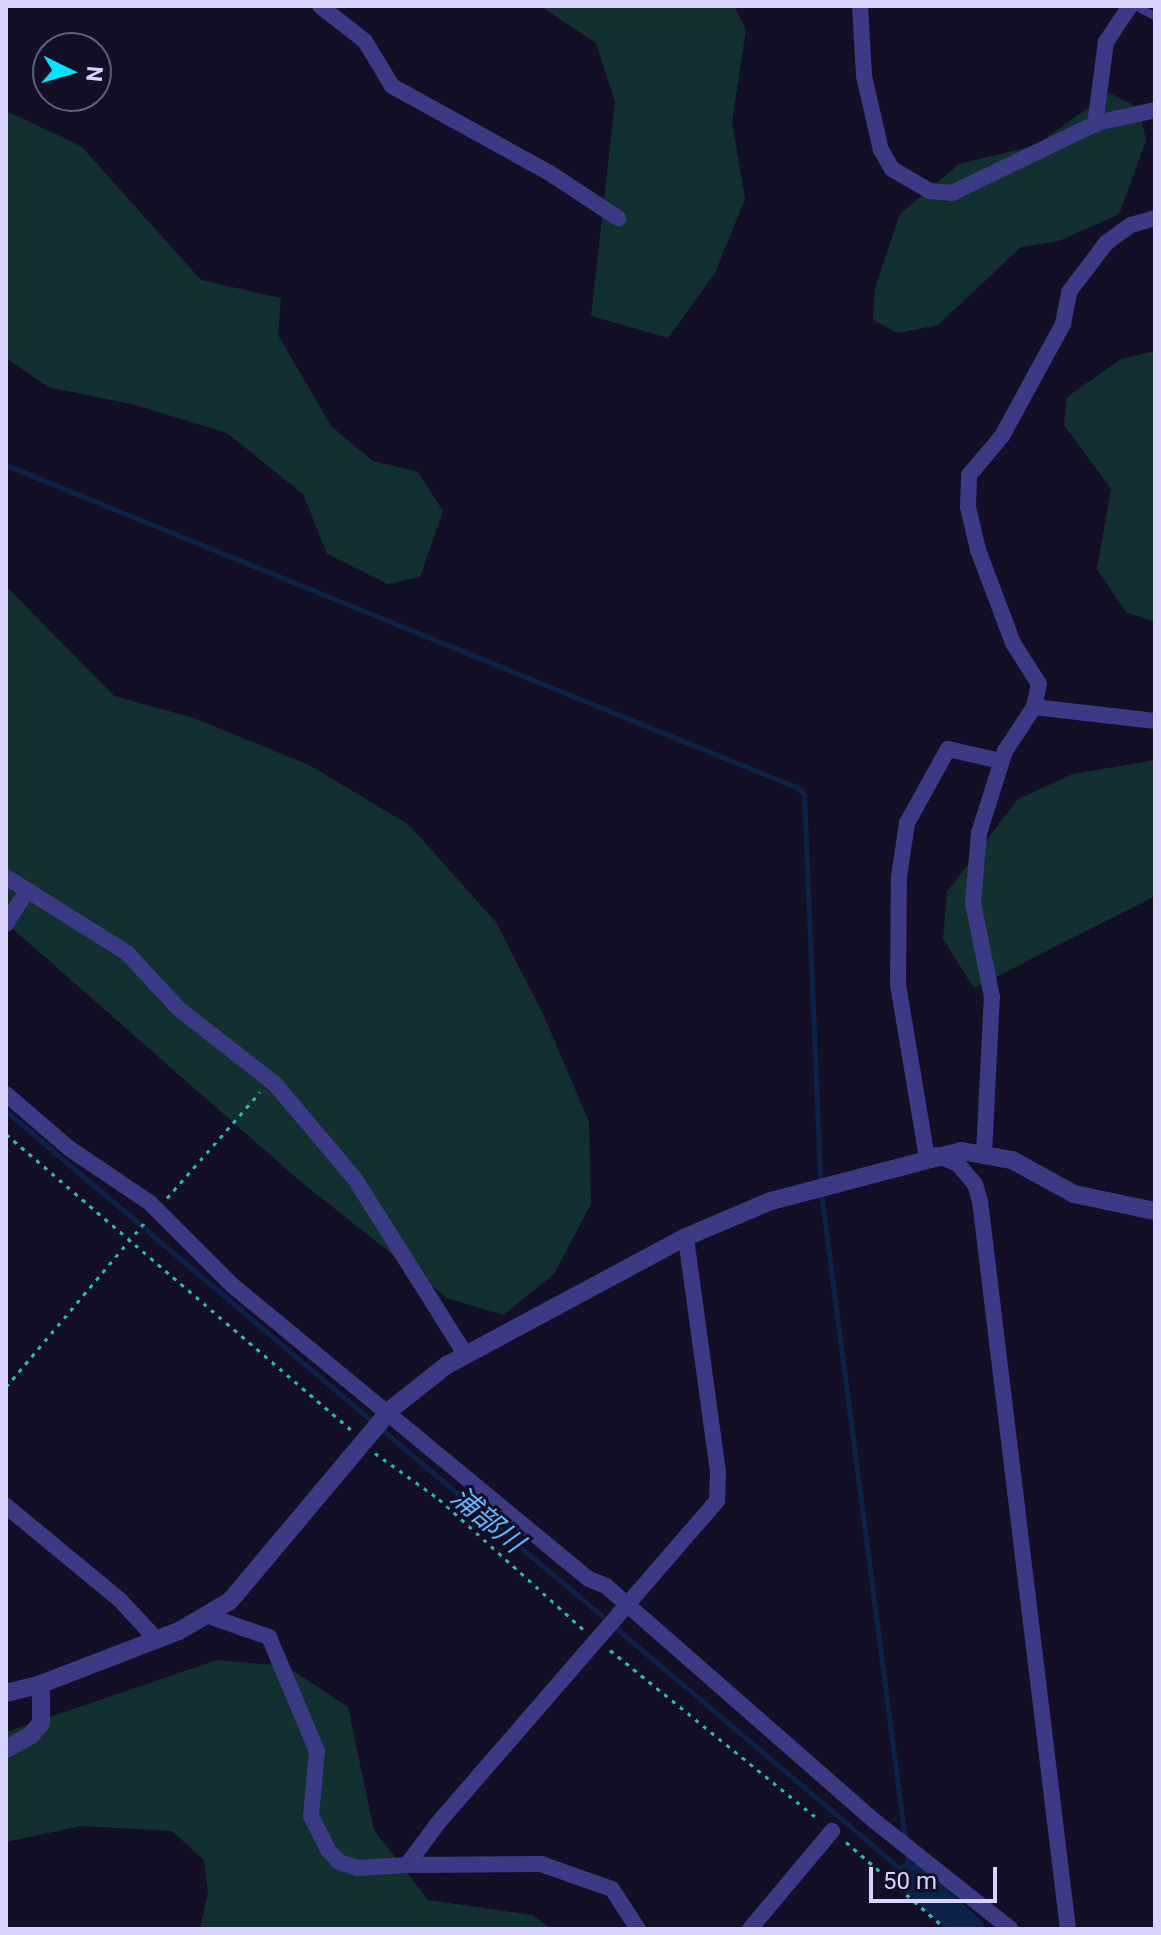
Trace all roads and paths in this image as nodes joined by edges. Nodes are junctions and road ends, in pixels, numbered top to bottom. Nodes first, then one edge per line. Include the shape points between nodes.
1 (320, 6) edge
2 (860, 6) edge
3 (1132, 6) edge
4 (1155, 16) edge
5 (1155, 110) edge
6 (1095, 125) junction
7 (618, 218) dead end
8 (1155, 218) edge
9 (1034, 707) junction
10 (1155, 721) edge
11 (1001, 761) junction
12 (6, 877) edge
13 (27, 890) junction
14 (6, 924) edge
15 (270, 1080) junction
16 (6, 1094) edge
17 (6, 1134) edge
18 (984, 1153) junction
19 (932, 1156) junction
20 (157, 1210) junction
21 (1155, 1211) edge
22 (686, 1237) junction
23 (129, 1241) junction
24 (466, 1355) junction
25 (6, 1387) edge
26 (390, 1410) junction
27 (362, 1444) junction
28 (6, 1506) edge
29 (627, 1606) junction
30 (208, 1616) junction
31 (157, 1640) junction
32 (598, 1641) junction
33 (41, 1684) junction
34 (6, 1693) edge
35 (6, 1749) edge
36 (832, 1831) junction
37 (407, 1865) junction
38 (638, 1929) edge
39 (750, 1929) edge
40 (946, 1929) edge
41 (1011, 1929) edge
42 (1068, 1929) edge

1 - 7 street via 365,41 392,86 548,172
2 - 6 street via 864,76 881,150 892,169 908,181 952,193
3 - 4 lane
3 - 6 street via 1106,42
5 - 6 street
8 - 9 street via 1131,225 1106,243 1069,292 1063,324 1002,436 969,475 968,507 978,550 1013,643 1039,684
9 - 10 street
9 - 11 street
11 - 18 street via 979,833 973,903 992,997
11 - 19 street via 948,749 907,823 899,877 898,985
12 - 13 street
13 - 14 street
13 - 15 street via 127,953 179,1009
15 - 20 path
15 - 24 street via 355,1179
16 - 20 street via 70,1149
17 - 23 path
18 - 19 street
18 - 21 street via 1012,1160 1074,1194
19 - 22 street via 771,1201
19 - 42 street via 958,1164 975,1184 980,1201
20 - 23 path
20 - 26 street via 232,1285
22 - 24 street
22 - 29 street via 718,1472 717,1501
23 - 25 path
23 - 27 path via 319,1398
24 - 26 street
26 - 27 street
26 - 29 street
27 - 30 street via 256,1572
27 - 32 path via 439,1499
28 - 31 street via 120,1600
29 - 32 street
29 - 41 street via 872,1819
30 - 31 street
30 - 37 street via 269,1637 317,1751 311,1816 328,1850 339,1862 358,1868
31 - 33 street
32 - 36 path
32 - 37 street
33 - 34 street
33 - 35 street via 41,1723
36 - 39 street
36 - 40 path
37 - 38 street via 541,1864 612,1889

